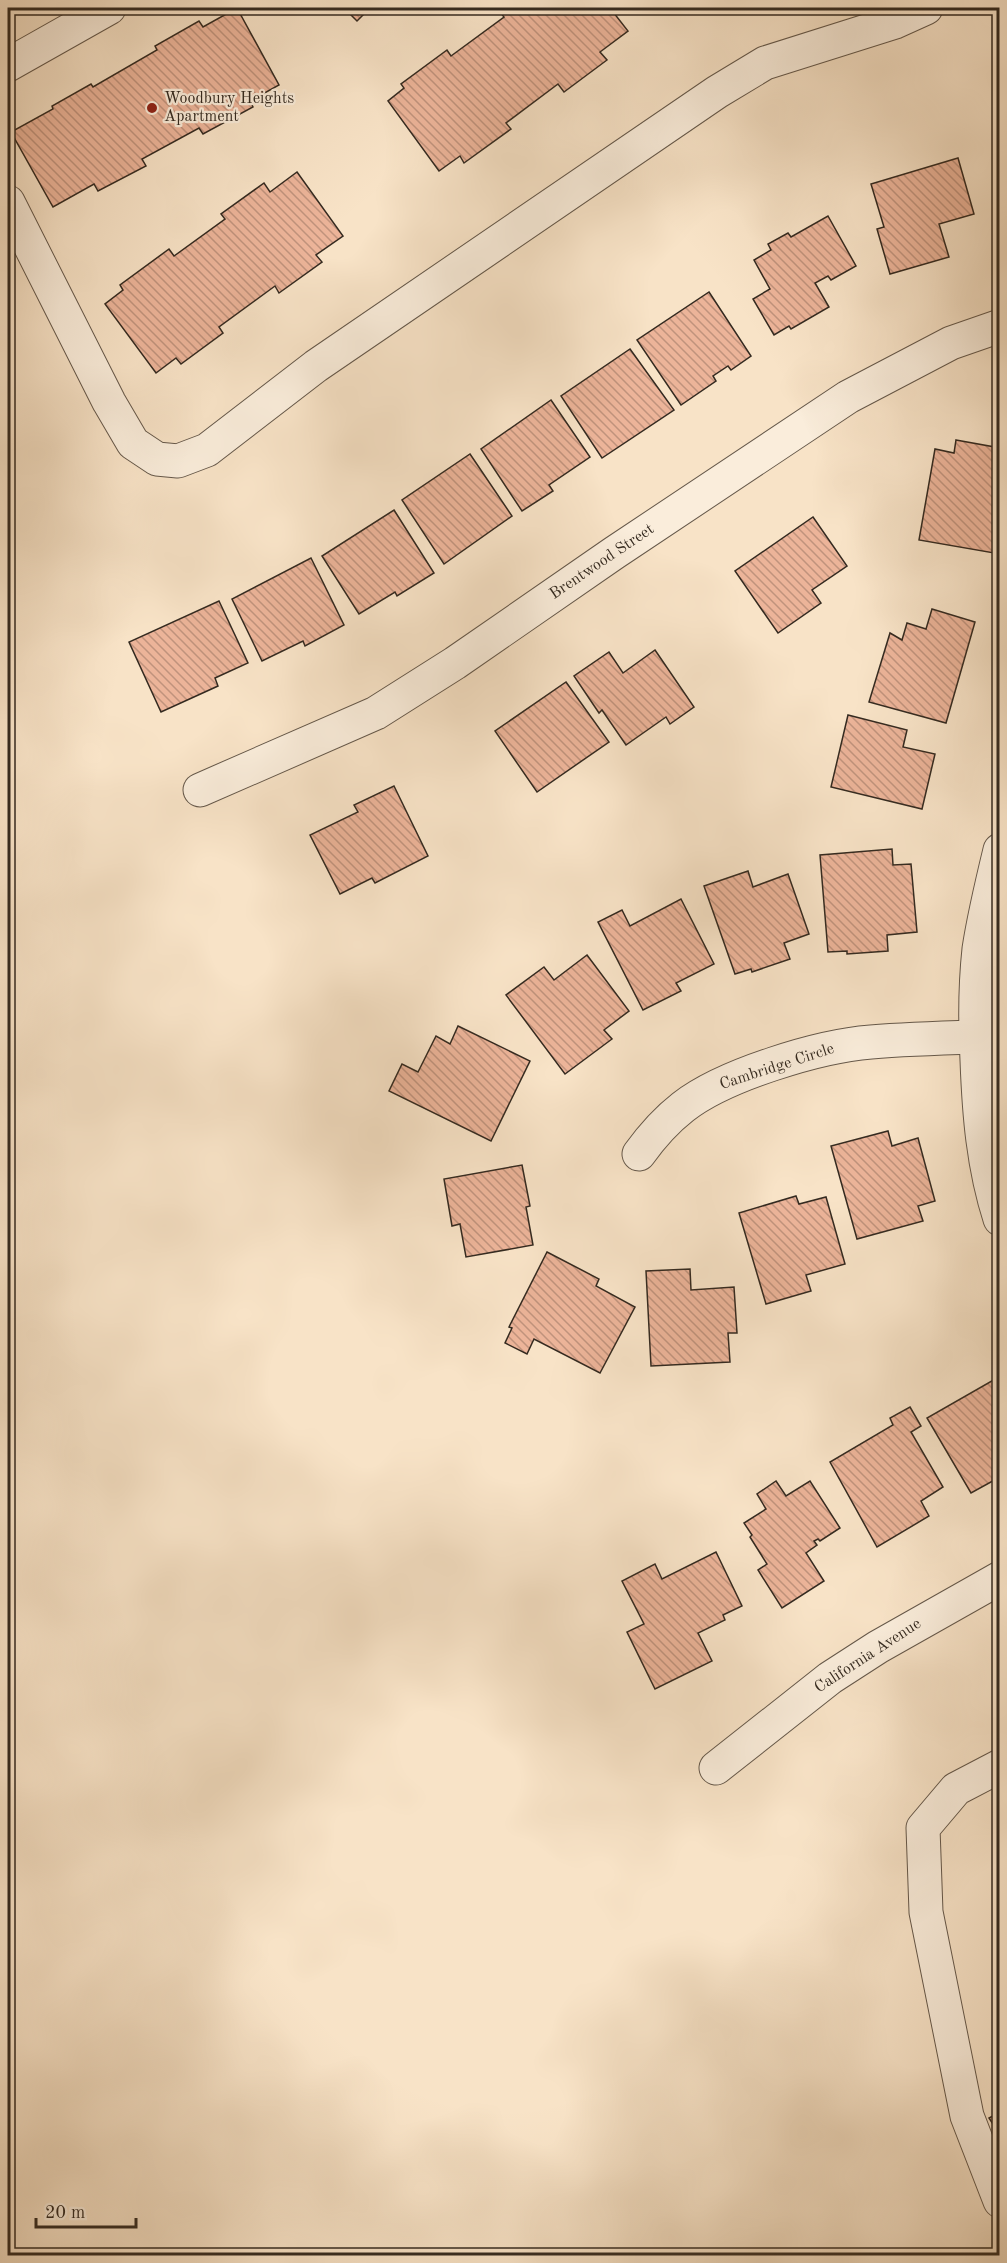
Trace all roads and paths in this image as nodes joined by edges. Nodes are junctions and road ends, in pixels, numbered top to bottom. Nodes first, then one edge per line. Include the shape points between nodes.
1 (109, 8) edge
2 (926, 8) edge
3 (8, 65) edge
4 (8, 202) edge
5 (999, 326) edge
6 (200, 790) dead end
7 (999, 850) edge
8 (976, 1037) junction
9 (639, 1154) dead end
10 (999, 1219) edge
11 (999, 1578) edge
12 (716, 1768) dead end
13 (997, 1774) edge
14 (999, 2200) edge

1 - 3 street
2 - 4 street via 895,22 765,63 717,92 316,366 207,450 178,461 157,459 133,443
5 - 6 street, Brentwood Street via 951,343 848,397 376,713
7 - 8 street via 980,949
8 - 9 street, Cambridge Circle via 848,1045 750,1073 684,1106 659,1127
8 - 10 street via 983,1149
11 - 12 street, California Avenue via 830,1678
13 - 14 street via 956,1789 923,1828 926,1912 967,2116

